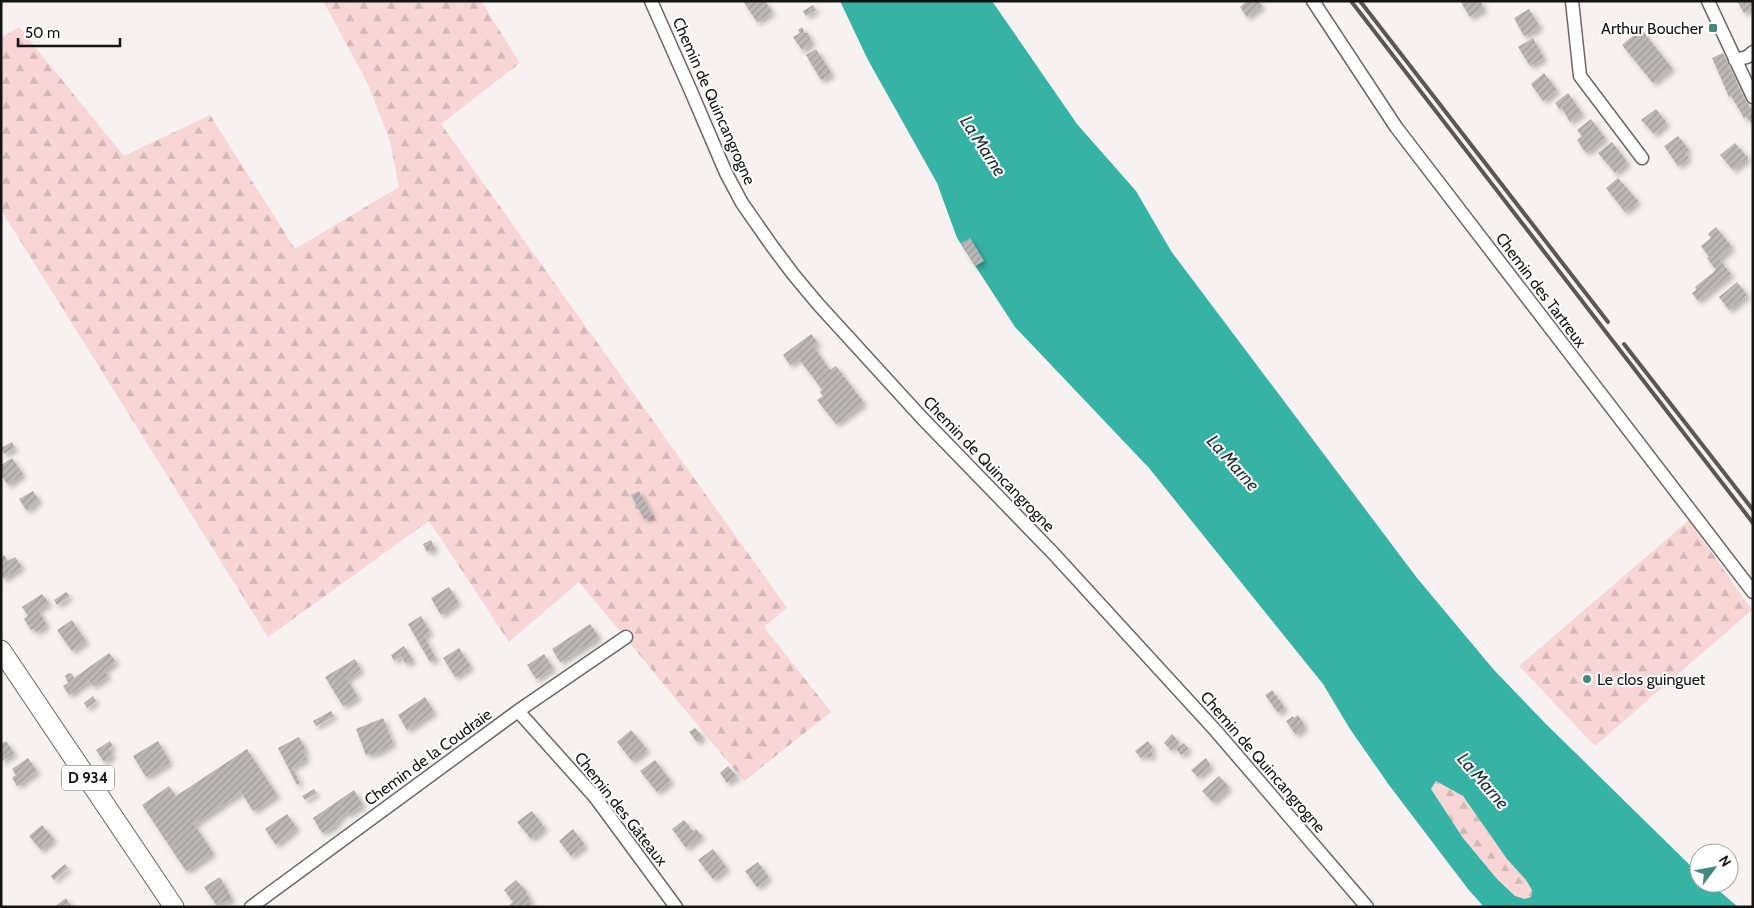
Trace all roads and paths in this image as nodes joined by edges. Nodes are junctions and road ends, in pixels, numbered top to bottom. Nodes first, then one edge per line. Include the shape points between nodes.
1 (650, 1) edge
2 (1312, 1) edge
3 (1572, 1) edge
4 (1708, 1) edge
5 (1753, 52) edge
6 (1735, 60) junction
7 (1753, 97) edge
8 (1642, 158) dead end
9 (1753, 592) edge
10 (626, 637) dead end
11 (1, 650) edge
12 (518, 711) junction
13 (174, 907) edge
14 (251, 907) edge
15 (676, 907) edge
16 (1367, 907) edge

1 - 16 street, Chemin de Quincangrogne via 726,174 742,203 793,274 915,411 1053,553 1216,731
2 - 9 street, Chemin des Tartreux via 1396,127
3 - 8 street via 1580,76
4 - 6 street
5 - 6 street
6 - 7 street
10 - 12 street, Chemin de la Coudraie
11 - 13 main road, D 934
12 - 14 street, Chemin de la Coudraie
12 - 15 street, Chemin des Gâteaux via 596,797

